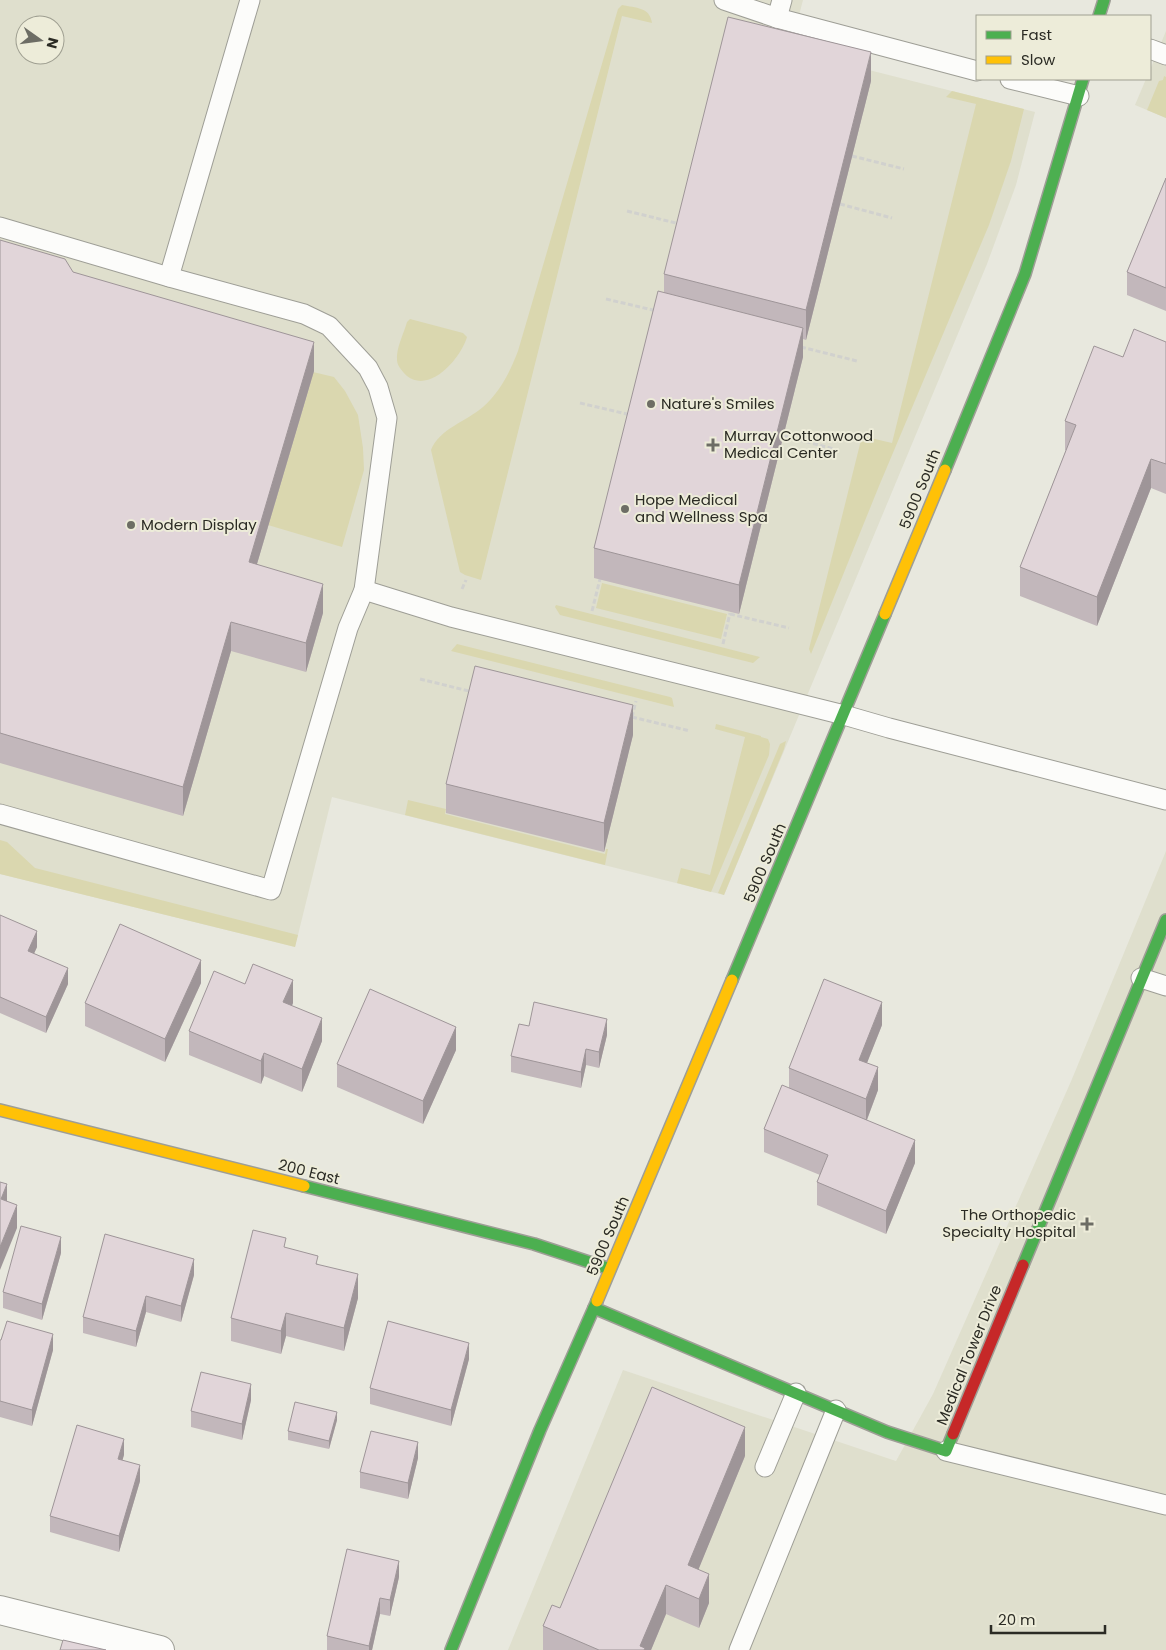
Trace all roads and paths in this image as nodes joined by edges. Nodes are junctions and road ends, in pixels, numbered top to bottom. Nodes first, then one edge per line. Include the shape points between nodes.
1 (250, 0) edge
2 (724, 0) edge
3 (782, 0) edge
4 (1104, 0) edge
5 (1099, 15) edge
6 (777, 18) junction
7 (1151, 49) edge
8 (1166, 55) edge
9 (976, 71) edge
10 (1019, 80) edge
11 (1081, 87) edge
12 (852, 156) edge
13 (904, 169) dead end
14 (840, 204) edge
15 (627, 211) dead end
16 (892, 218) dead end
17 (683, 225) edge
18 (0, 227) edge
19 (169, 277) junction
20 (606, 299) dead end
21 (658, 311) edge
22 (798, 346) edge
23 (857, 361) dead end
24 (580, 403) dead end
25 (634, 416) edge
26 (784, 436) edge
27 (834, 449) dead end
28 (600, 579) edge
29 (364, 590) junction
30 (592, 611) dead end
31 (789, 628) dead end
32 (723, 644) dead end
33 (420, 678) dead end
34 (481, 694) edge
35 (636, 701) dead end
36 (844, 715) junction
37 (632, 717) junction
38 (630, 725) edge
39 (690, 731) dead end
40 (1166, 800) edge
41 (0, 814) edge
42 (1166, 920) edge
43 (1141, 978) junction
44 (1166, 986) edge
45 (0, 1110) edge
46 (610, 1269) junction
47 (594, 1308) junction
48 (796, 1393) junction
49 (836, 1410) junction
50 (946, 1451) junction
51 (765, 1467) dead end
52 (1166, 1505) edge
53 (0, 1610) edge
54 (160, 1650) edge
55 (451, 1650) edge
56 (739, 1650) edge

1 - 19 lane
2 - 6 lane
3 - 6 lane
4 - 5 main road
6 - 9 lane
7 - 8 lane
10 - 11 lane
11 - 36 main road, 5900 South via 1025,274
12 - 13 path
14 - 16 path
15 - 17 path
18 - 19 lane
19 - 29 lane via 304,314 329,326 368,368 378,387 387,418
20 - 21 path
22 - 23 path
24 - 25 path
26 - 27 path
28 - 30 path
29 - 36 lane via 451,617
29 - 41 lane via 348,628 271,890
31 - 32 path via 730,613
33 - 34 path
35 - 37 path
36 - 40 lane
36 - 46 main road, 5900 South
37 - 38 path
37 - 39 path
42 - 43 main road, Medical Tower Drive
43 - 44 lane
43 - 50 main road, Medical Tower Drive
45 - 46 main road, 200 East via 534,1244
46 - 47 main road, 5900 South
47 - 48 main road
47 - 55 main road, 5900 South via 540,1430
48 - 49 main road
48 - 51 lane
49 - 50 main road via 887,1432
49 - 56 lane
50 - 52 lane
53 - 54 street

